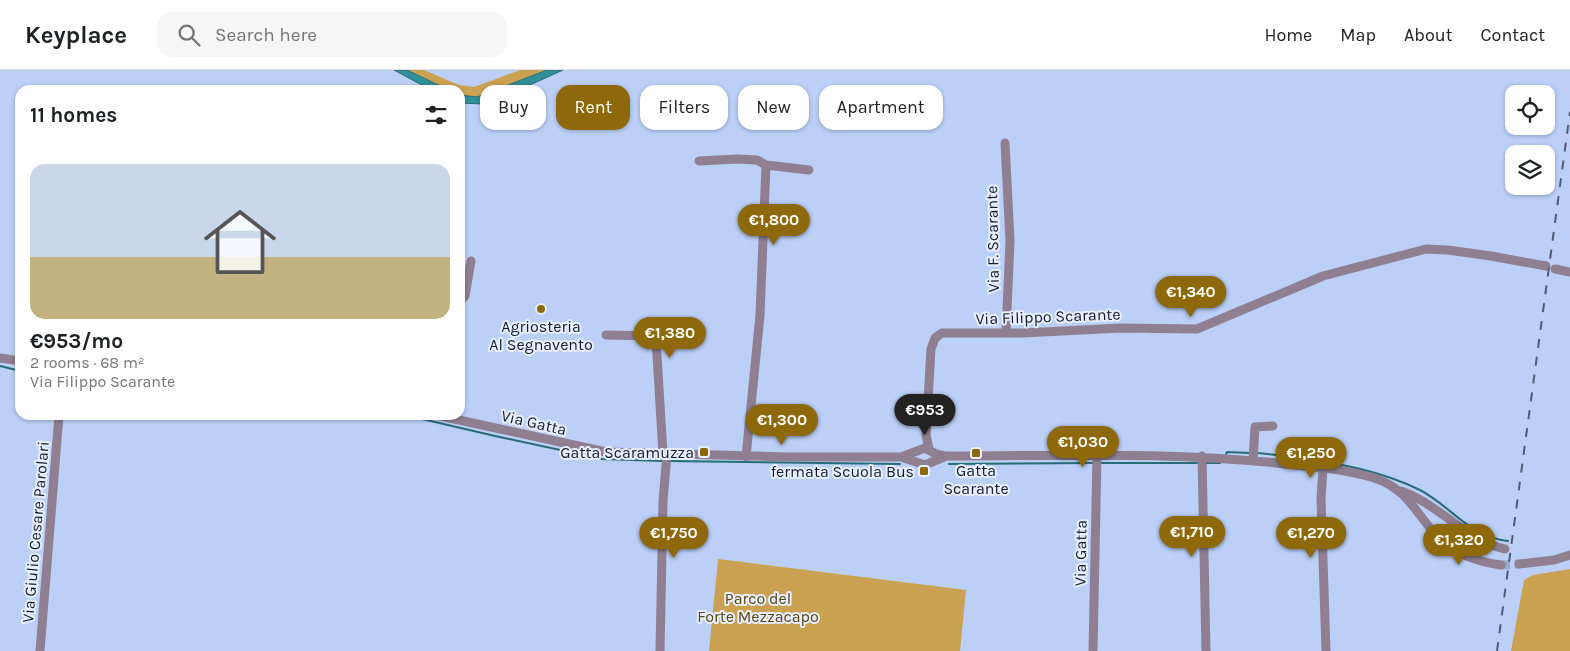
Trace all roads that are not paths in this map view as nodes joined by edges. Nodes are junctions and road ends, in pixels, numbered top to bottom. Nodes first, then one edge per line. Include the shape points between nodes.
1 (1005, 144) dead end
2 (699, 161) dead end
3 (766, 165) junction
4 (810, 170) dead end
5 (471, 261) dead end
6 (1570, 272) edge
7 (465, 297) edge
8 (1006, 333) junction
9 (606, 335) dead end
10 (0, 358) edge
11 (15, 360) edge
12 (59, 420) edge
13 (458, 420) edge
14 (1273, 426) dead end
15 (926, 435) junction
16 (918, 450) junction
17 (930, 450) junction
18 (665, 454) junction
19 (746, 456) junction
20 (945, 456) junction
21 (901, 457) junction
22 (1202, 460) junction
23 (1253, 460) junction
24 (916, 461) junction
25 (1097, 461) junction
26 (931, 462) junction
27 (1323, 468) junction
28 (1398, 490) junction
29 (1431, 507) junction
30 (1422, 516) junction
31 (1505, 549) dead end
32 (1570, 555) edge
33 (1519, 564) tunnel mouth
34 (1501, 565) tunnel mouth
35 (40, 651) edge
36 (660, 651) edge
37 (1093, 651) edge
38 (1206, 651) edge
39 (1326, 651) edge

1 - 8 street, Via F. Scarante via 1010,241
2 - 3 street via 757,160
3 - 4 street
3 - 19 street via 759,326
5 - 7 street
6 - 8 street, Via Filippo Scarante via 1466,252 1426,249 1323,276 1196,329 1121,328
8 - 15 street, Via Filippo Scarante via 946,332 935,338 931,349
9 - 18 street via 652,336 656,339
10 - 11 street
12 - 35 street, Via Giulio Cesare Parolari
13 - 18 street, Via Gatta via 596,451
14 - 23 street via 1255,427
15 - 16 street, Via Filippo Scarante
15 - 17 street, Via Filippo Scarante
16 - 17 street, Via Gatta
16 - 21 street, Via Gatta
16 - 24 street
17 - 20 street, Via Gatta
17 - 26 street
18 - 19 street, Via Gatta
18 - 36 street
19 - 21 street, Via Gatta
20 - 25 street, Via Gatta
20 - 26 street, Via Gatta
21 - 24 street, Via Gatta
22 - 23 street, Via Gatta
22 - 25 street, Via Gatta
22 - 38 street
23 - 27 street, Via Gatta
24 - 26 street, Via Gatta via 925,465
25 - 37 street, Via Gatta
27 - 28 street, Via Gatta via 1365,475
27 - 39 street
28 - 29 street, Via Gatta
28 - 30 street, Via Gatta
29 - 30 street
29 - 31 street, Via Gatta via 1474,537
30 - 34 street, Via Gatta via 1453,549 1472,559
32 - 33 street

